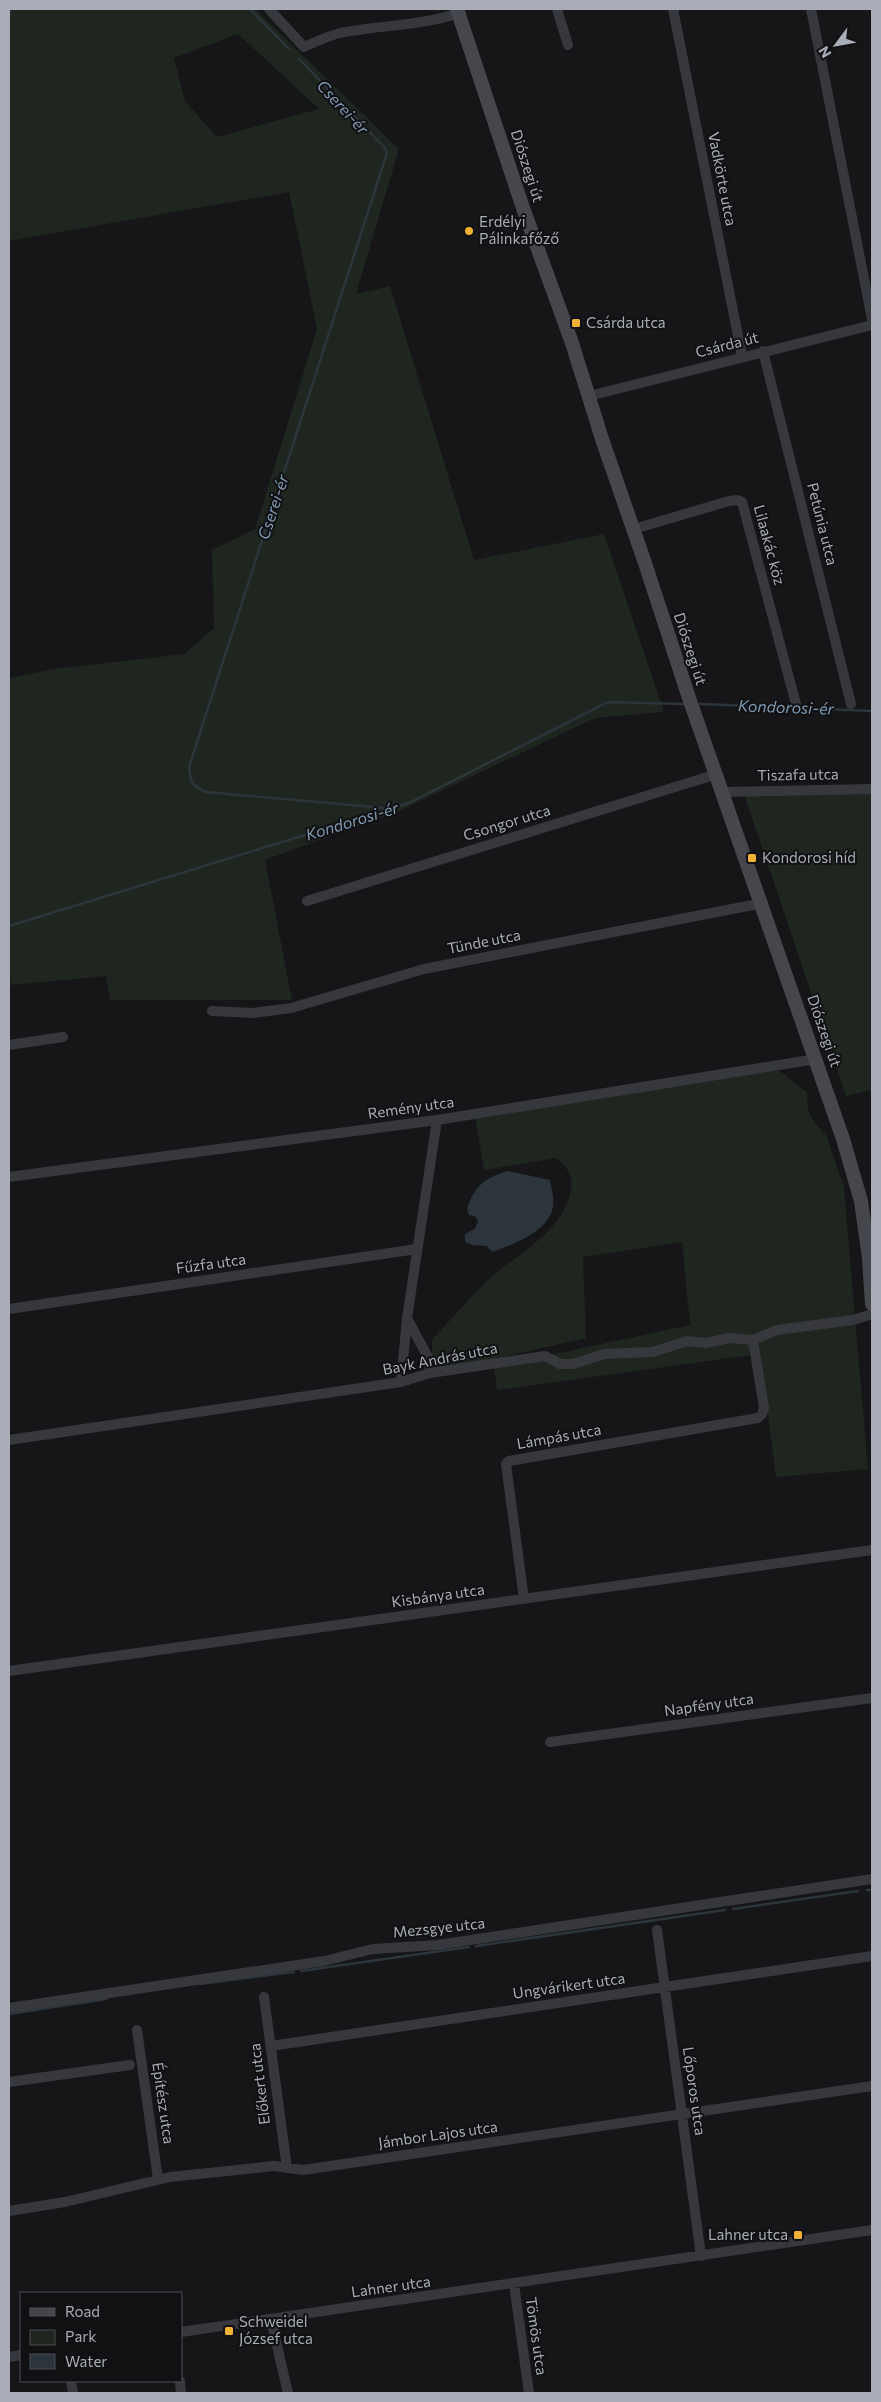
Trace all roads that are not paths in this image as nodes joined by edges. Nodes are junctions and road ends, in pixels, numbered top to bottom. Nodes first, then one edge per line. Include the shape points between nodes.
1 (269, 9) edge
2 (557, 9) edge
3 (672, 9) edge
4 (811, 9) edge
5 (458, 11) edge
6 (568, 46) dead end
7 (872, 319) edge
8 (872, 324) edge
9 (764, 351) junction
10 (742, 356) junction
11 (589, 396) junction
12 (634, 529) junction
13 (796, 704) dead end
14 (851, 704) dead end
15 (717, 774) junction
16 (872, 789) edge
17 (724, 792) junction
18 (307, 901) dead end
19 (762, 903) junction
20 (212, 1011) dead end
21 (63, 1037) dead end
22 (9, 1045) edge
23 (816, 1059) junction
24 (437, 1120) junction
25 (9, 1177) edge
26 (417, 1249) junction
27 (872, 1304) edge
28 (9, 1309) edge
29 (872, 1314) edge
30 (407, 1318) junction
31 (753, 1340) junction
32 (430, 1373) junction
33 (401, 1382) junction
34 (9, 1440) edge
35 (872, 1550) edge
36 (524, 1599) junction
37 (9, 1671) edge
38 (872, 1698) edge
39 (550, 1742) dead end
40 (872, 1879) edge
41 (657, 1930) dead end
42 (872, 1956) edge
43 (664, 1988) junction
44 (264, 1997) dead end
45 (9, 2008) edge
46 (137, 2030) dead end
47 (271, 2046) junction
48 (130, 2065) dead end
49 (9, 2082) edge
50 (872, 2086) edge
51 (682, 2114) junction
52 (287, 2168) junction
53 (158, 2179) junction
54 (9, 2211) edge
55 (872, 2230) edge
56 (702, 2256) junction
57 (514, 2284) junction
58 (271, 2320) junction
59 (182, 2332) edge
60 (288, 2393) edge
61 (529, 2393) edge

1 - 5 street via 304,47 338,34 435,21
2 - 6 street
3 - 10 street, Vadkörte utca
4 - 7 street
5 - 11 main road, Diószegi út
8 - 9 street, Csárda út
9 - 10 street, Csárda út
9 - 14 street, Petúnia utca
10 - 11 street, Csárda út
11 - 12 main road, Diószegi út
12 - 13 street, Lilaakác köz via 729,501 742,502
12 - 15 main road, Diószegi út
15 - 17 main road, Diószegi út
15 - 18 street, Csongor utca
16 - 17 street, Tiszafa utca
17 - 19 main road, Diószegi út
19 - 20 street, Tünde utca via 424,969 291,1008 253,1013
19 - 23 main road, Diószegi út
21 - 22 street
23 - 24 street, Remény utca
23 - 27 main road, Diószegi út via 861,1201
24 - 25 street, Remény utca
24 - 26 street
26 - 28 street, Fűzfa utca
26 - 30 street
29 - 31 street, Bayk András utca via 853,1320 777,1330
30 - 32 street via 429,1359
30 - 33 street
31 - 32 street, Bayk András utca via 729,1338 706,1343 687,1340 653,1352 604,1354 573,1364 560,1364 546,1356
31 - 36 street, Lámpás utca via 764,1408 762,1414 753,1420 506,1464
32 - 33 street, Bayk András utca
33 - 34 street, Bayk András utca
35 - 36 street, Kisbánya utca
36 - 37 street, Kisbánya utca
38 - 39 street, Napfény utca
40 - 45 street, Mezsgye utca via 438,1945 373,1949 324,1961
41 - 43 street, Lőporos utca
42 - 43 street, Ungvárikert utca
43 - 47 street, Ungvárikert utca
43 - 51 street, Lőporos utca
44 - 47 street, Előkert utca
46 - 53 street, Építész utca
47 - 52 street, Előkert utca
48 - 49 street
50 - 51 street, Jámbor Lajos utca
51 - 52 street, Jámbor Lajos utca via 303,2170
51 - 56 street, Lőporos utca
52 - 53 street, Jámbor Lajos utca via 253,2167
53 - 54 street, Jámbor Lajos utca via 65,2202
55 - 56 street, Lahner utca
56 - 57 street, Lahner utca
57 - 58 street, Lahner utca
57 - 61 street, Tömös utca
58 - 59 street, Lahner utca
58 - 60 street

